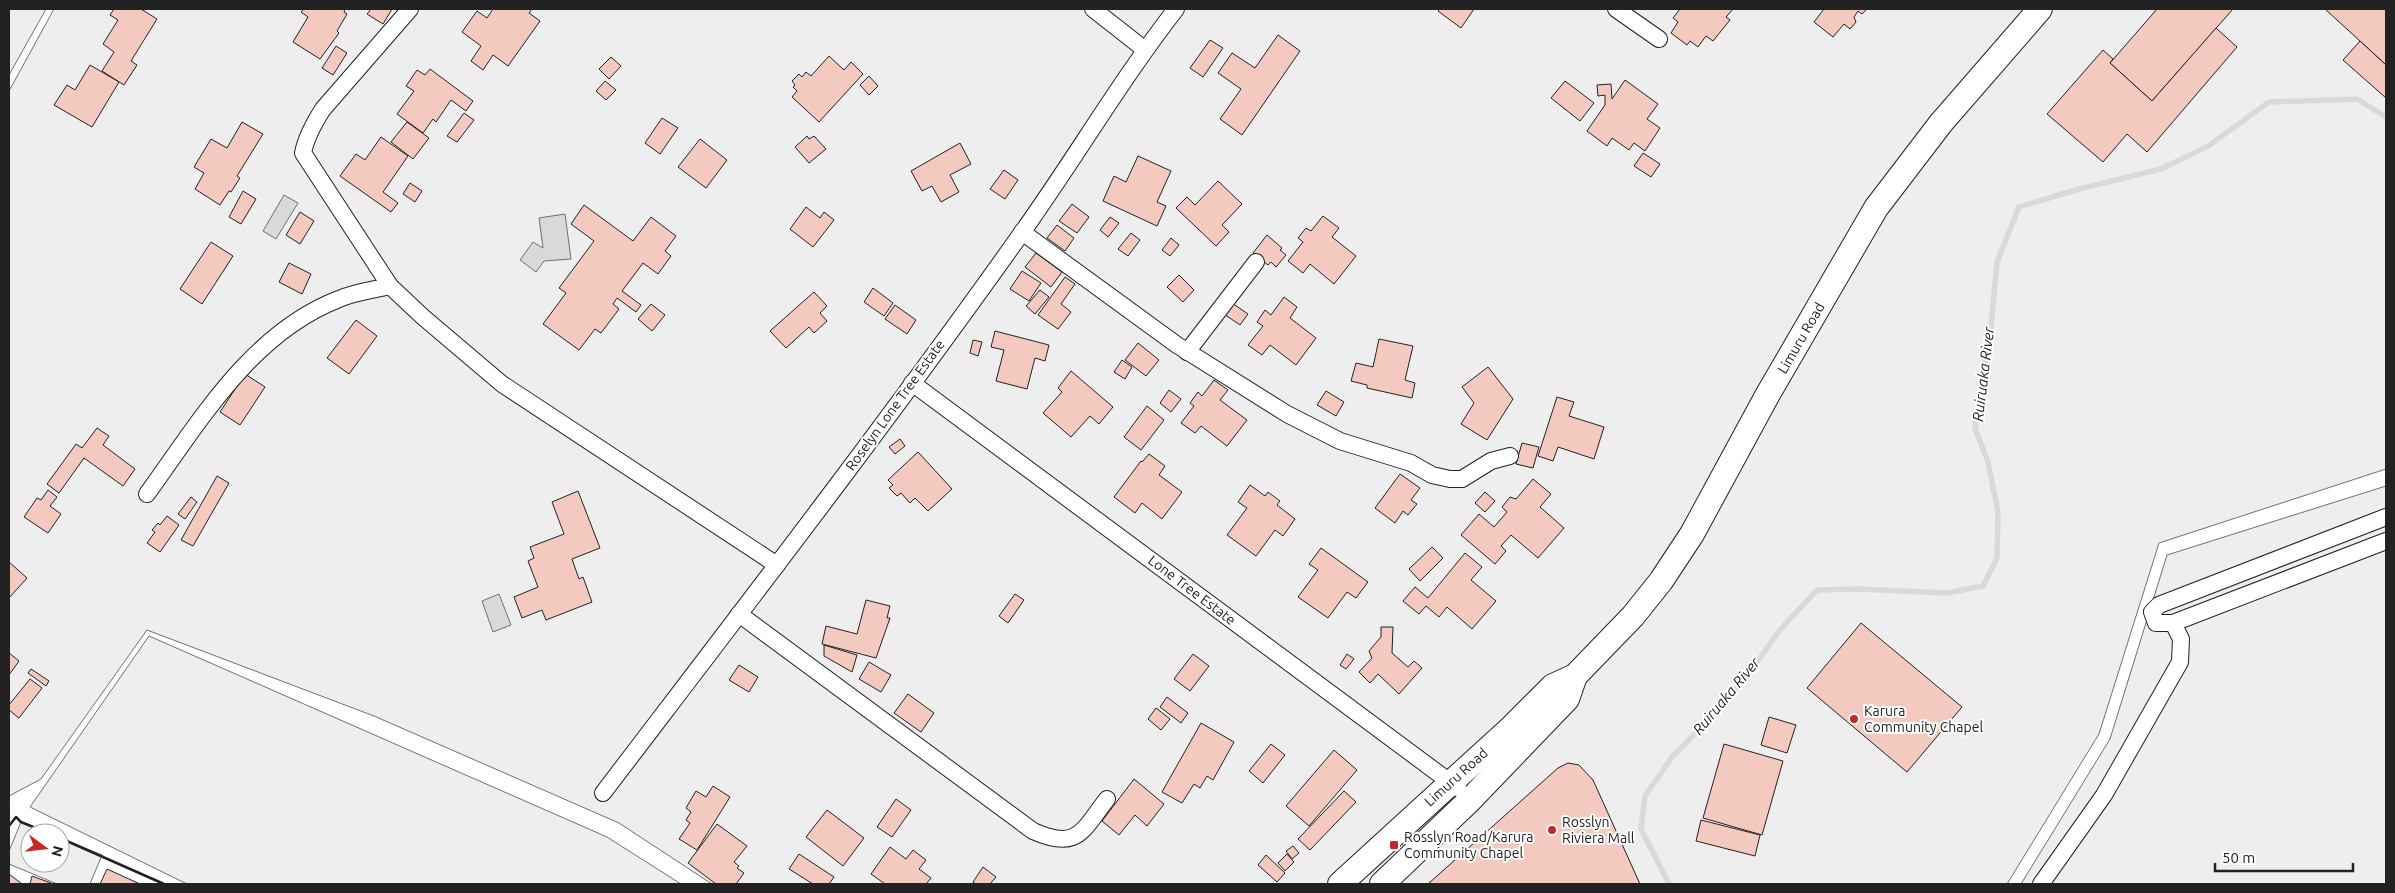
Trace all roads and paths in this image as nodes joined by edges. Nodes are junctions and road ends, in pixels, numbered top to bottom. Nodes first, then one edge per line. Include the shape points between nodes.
1 (410, 9) edge
2 (1093, 9) edge
3 (1176, 9) edge
4 (1616, 9) edge
5 (2040, 9) edge
6 (1659, 39) dead end
7 (1144, 49) junction
8 (1022, 232) junction
9 (1256, 262) dead end
10 (390, 286) junction
11 (1187, 352) junction
12 (912, 382) junction
13 (1510, 456) dead end
14 (148, 494) dead end
15 (2386, 517) edge
16 (2386, 541) edge
17 (777, 565) junction
18 (739, 614) junction
19 (2173, 623) junction
20 (1575, 676) junction
21 (1451, 782) junction
22 (603, 793) dead end
23 (1107, 799) dead end
24 (1471, 799) junction
25 (1340, 884) edge
26 (1382, 884) edge
27 (2041, 884) edge

1 - 10 street via 323,109 302,154
2 - 7 street
3 - 7 street, Roselyn Lone Tree Estate
4 - 6 street
5 - 20 main road, Limuru Road via 1941,123 1876,208 1768,394 1692,534 1633,616
7 - 8 street, Roselyn Lone Tree Estate
8 - 11 street
8 - 12 street, Roselyn Lone Tree Estate
9 - 11 street
10 - 14 street via 339,298 281,332 235,374
10 - 17 street via 502,384
11 - 13 street via 1322,432 1450,480 1462,479 1491,461
12 - 17 street, Roselyn Lone Tree Estate
12 - 21 street, Lone Tree Estate
15 - 19 street via 2155,608 2152,612 2156,623
16 - 19 street
17 - 18 street, Roselyn Lone Tree Estate
18 - 22 street, Roselyn Lone Tree Estate
18 - 23 street via 1033,831 1052,839 1077,837
19 - 27 street via 2181,639 2180,662 2104,795
20 - 21 main road, Limuru Road via 1553,686
20 - 24 main road, Limuru Road via 1567,699
21 - 24 street, Lone Tree Estate
21 - 25 main road, Limuru Road
24 - 26 main road, Limuru Road

